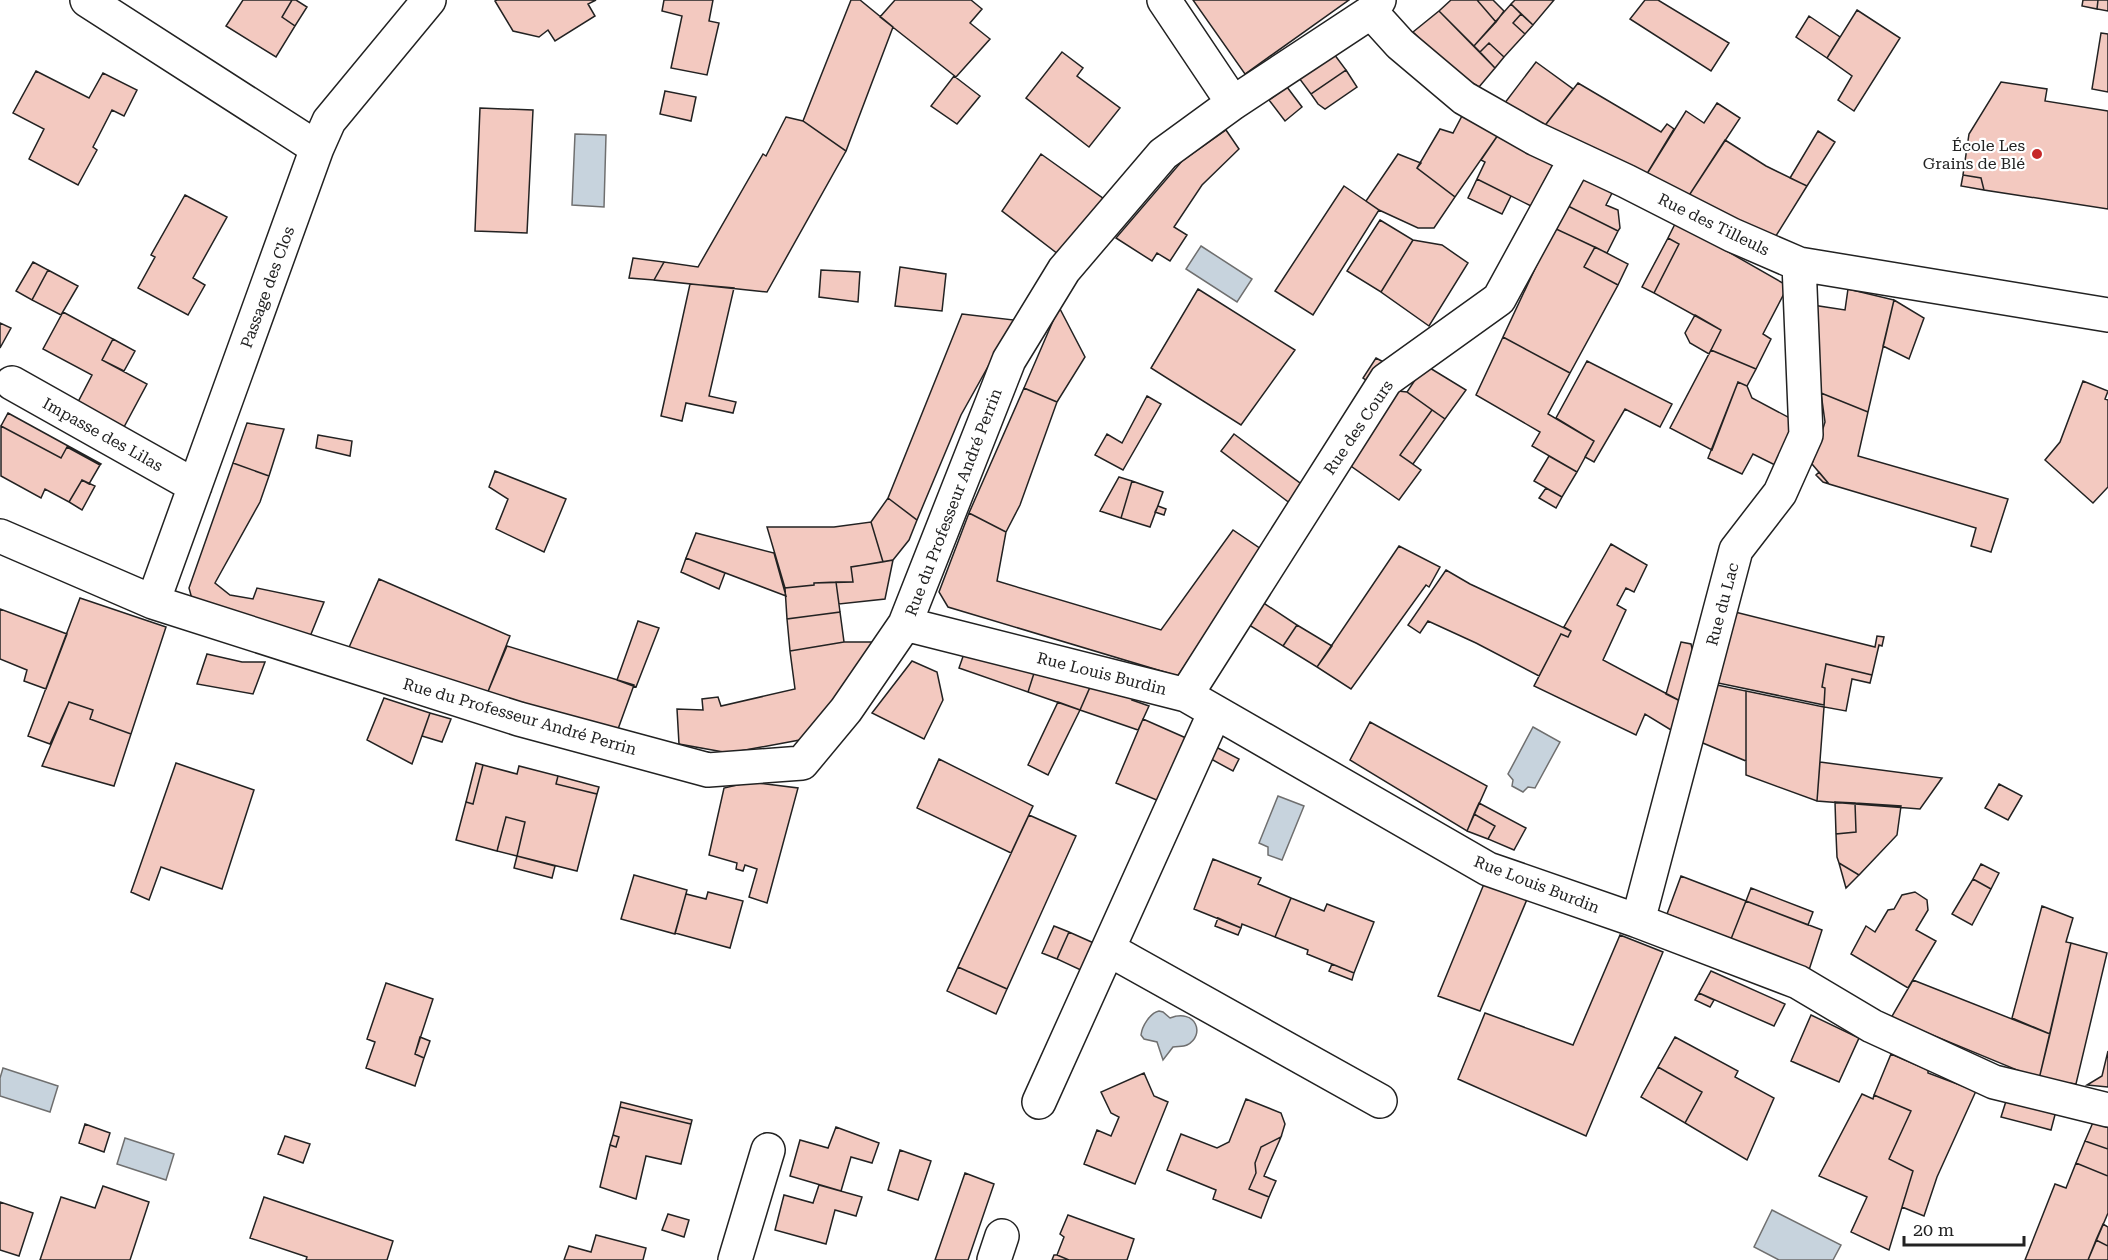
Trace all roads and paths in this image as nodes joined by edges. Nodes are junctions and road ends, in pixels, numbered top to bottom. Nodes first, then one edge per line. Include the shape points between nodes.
1 (87, 0) edge
2 (429, 0) edge
3 (1164, 0) edge
4 (1375, 6) edge
5 (1233, 103) junction
6 (317, 148) junction
7 (1576, 158) junction
8 (1799, 264) junction
9 (2108, 315) edge
10 (12, 383) dead end
11 (195, 486) junction
12 (0, 536) edge
13 (153, 602) junction
14 (905, 624) junction
15 (1186, 695) junction
16 (1215, 712) junction
17 (1638, 921) junction
18 (1108, 949) junction
19 (1380, 1101) dead end
20 (1039, 1102) dead end
21 (2108, 1110) edge
22 (768, 1150) dead end
23 (735, 1260) edge

1 - 6 street
2 - 6 street, Passage des Clos via 329,121
3 - 5 street
4 - 5 street, Rue du Professeur André Perrin
4 - 7 street, Rue des Tilleuls via 1400,44 1464,98
5 - 14 street, Rue du Professeur André Perrin via 1163,154 1064,270 1009,360
6 - 11 street, Passage des Clos
7 - 8 street, Rue des Tilleuls
7 - 15 street, Rue des Cours via 1499,299 1386,380
8 - 9 street, Rue des Tilleuls
8 - 17 street, Rue du Lac via 1806,435 1780,493 1736,550
10 - 11 street, Impasse des Lilas
11 - 13 street, Passage des Clos
12 - 13 street, Rue du Professeur André Perrin
13 - 14 street, Rue du Professeur André Perrin via 519,719 708,770 802,763 846,710
14 - 15 street, Rue Louis Burdin
15 - 16 street, Rue Louis Burdin
16 - 17 street, Rue Louis Burdin via 1488,869
16 - 18 street
17 - 21 street, Rue Louis Burdin via 1798,982 1872,1026 1994,1082
18 - 19 street
18 - 20 street
22 - 23 street

